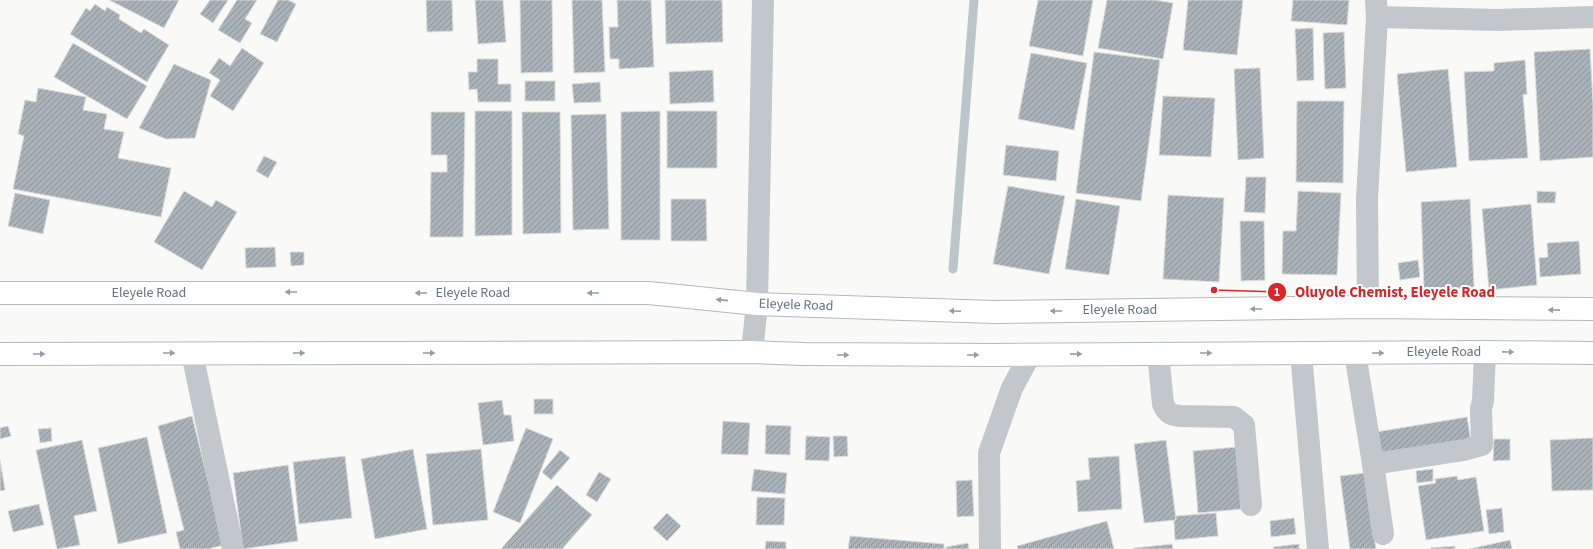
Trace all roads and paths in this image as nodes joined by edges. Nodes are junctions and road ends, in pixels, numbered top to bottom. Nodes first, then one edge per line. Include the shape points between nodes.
1 (763, 0) edge
2 (1377, 9) edge
3 (1593, 17) edge
4 (0, 293) edge
5 (757, 304) junction
6 (1368, 307) junction
7 (1593, 309) edge
8 (752, 352) junction
9 (1485, 352) junction
10 (192, 353) junction
11 (1158, 353) junction
12 (1301, 353) junction
13 (1355, 353) junction
14 (1593, 353) edge
15 (0, 354) edge
16 (1030, 355) junction
17 (1373, 464) junction
18 (1251, 505) dead end
19 (1383, 534) dead end
20 (233, 549) edge
21 (990, 549) edge
22 (1318, 549) edge

1 - 5 street
2 - 3 street via 1498,20
2 - 6 street via 1367,199
5 -> 4 main road, Eleyele Road via 649,293
6 -> 5 main road, Eleyele Road via 994,312
5 - 8 street
7 -> 6 main road, Eleyele Road
10 -> 8 main road, Eleyele Road
8 -> 16 main road, Eleyele Road
13 -> 9 main road, Eleyele Road
9 -> 14 main road, Eleyele Road
9 - 17 street via 1481,408 1482,445
15 -> 10 main road, Eleyele Road
10 - 20 street
11 -> 12 main road, Eleyele Road
16 -> 11 main road, Eleyele Road
11 - 18 street via 1163,404 1168,413 1180,416 1234,417 1244,425
12 - 13 main road, Eleyele Road
12 - 22 street
13 - 17 street
16 - 21 street via 1012,388 989,453
17 - 19 street

